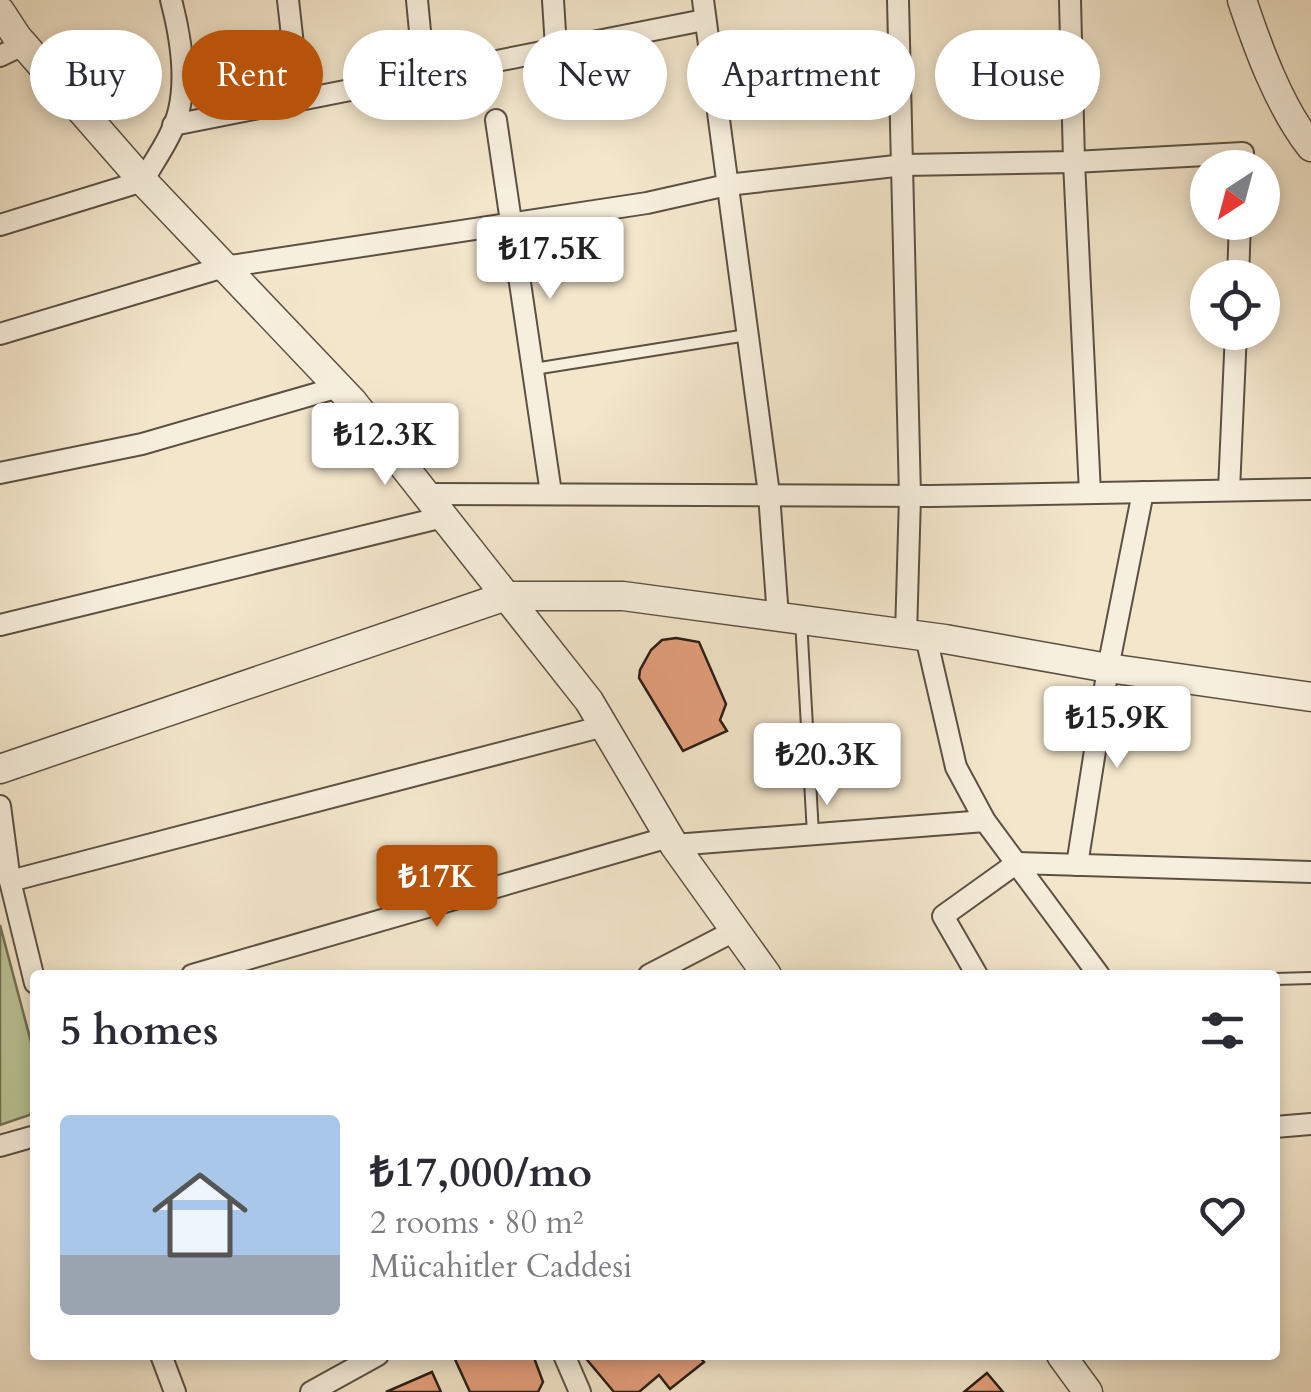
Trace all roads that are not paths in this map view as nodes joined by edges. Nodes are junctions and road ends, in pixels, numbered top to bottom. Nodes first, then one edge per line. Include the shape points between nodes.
1 (171, 0) edge
2 (288, 0) edge
3 (418, 0) edge
4 (553, 0) edge
5 (898, 0) edge
6 (1070, 0) edge
7 (1242, 0) edge
8 (0, 10) edge
9 (704, 10) edge
10 (291, 30) edge
11 (420, 30) edge
12 (555, 30) edge
13 (626, 30) edge
14 (12, 50) edge
15 (198, 120) edge
16 (496, 120) dead end
17 (173, 125) junction
18 (1311, 147) edge
19 (1190, 156) edge
20 (1074, 162) junction
21 (904, 165) junction
22 (143, 181) junction
23 (726, 185) junction
24 (514, 223) junction
25 (0, 225) edge
26 (224, 267) junction
27 (0, 334) edge
28 (747, 335) junction
29 (1235, 350) edge
30 (534, 368) junction
31 (339, 387) junction
32 (0, 473) edge
33 (1311, 489) edge
34 (1229, 490) junction
35 (1143, 492) junction
36 (551, 493) junction
37 (1090, 493) junction
38 (426, 494) junction
39 (769, 494) junction
40 (910, 496) junction
41 (444, 517) junction
42 (506, 596) junction
43 (789, 618) junction
44 (0, 624) edge
45 (916, 635) junction
46 (1108, 668) junction
47 (1311, 697) edge
48 (604, 726) junction
49 (0, 768) edge
50 (0, 806) edge
51 (984, 821) junction
52 (813, 834) junction
53 (672, 841) junction
54 (1018, 864) junction
55 (1077, 865) junction
56 (1311, 872) edge
57 (10, 881) junction
58 (736, 930) junction
59 (32, 970) edge
60 (210, 970) edge
61 (658, 970) edge
62 (764, 970) edge
63 (974, 970) edge
64 (1095, 970) edge
65 (1280, 978) edge
66 (1311, 978) edge
67 (1311, 1124) edge
68 (1280, 1126) edge
69 (30, 1137) edge
70 (0, 1146) edge
71 (163, 1360) edge
72 (369, 1360) edge
73 (566, 1360) edge
74 (1065, 1360) edge
75 (175, 1392) edge
76 (310, 1392) edge
77 (580, 1392) edge
78 (1088, 1392) edge

1 - 17 street via 182,64
2 - 10 street
3 - 11 street
4 - 12 street
5 - 21 street
6 - 20 street
7 - 18 street
8 - 14 street
9 - 13 street
9 - 23 street
14 - 22 street
15 - 17 street
16 - 24 street
17 - 22 street
19 - 20 street
20 - 21 street
20 - 37 street
21 - 23 street
21 - 40 street
22 - 25 street
22 - 26 street
23 - 24 street
23 - 28 street
24 - 26 street
24 - 30 street
26 - 27 street
26 - 31 street
28 - 30 lane
28 - 39 street
29 - 34 street
30 - 36 street
31 - 32 street via 142,444
31 - 38 street
33 - 34 street
34 - 35 street
35 - 37 street
35 - 46 street
36 - 38 street
36 - 39 street
37 - 40 street
38 - 41 street
39 - 40 street
39 - 43 street
40 - 45 street
41 - 42 street
41 - 44 street
42 - 43 street via 623,596
42 - 48 street
42 - 49 street
43 - 45 street
43 - 52 lane
45 - 46 street
45 - 51 street via 956,767
46 - 47 street
46 - 55 street
48 - 53 street
48 - 57 street
50 - 57 street
51 - 52 street
51 - 54 street
52 - 53 street
53 - 58 street
53 - 60 street
54 - 55 street
54 - 63 street via 943,916
54 - 64 street
55 - 56 street
57 - 59 street
58 - 61 street
58 - 62 street
65 - 66 lane
67 - 68 street
69 - 70 street
71 - 75 street
72 - 76 street
73 - 77 street
74 - 78 street

